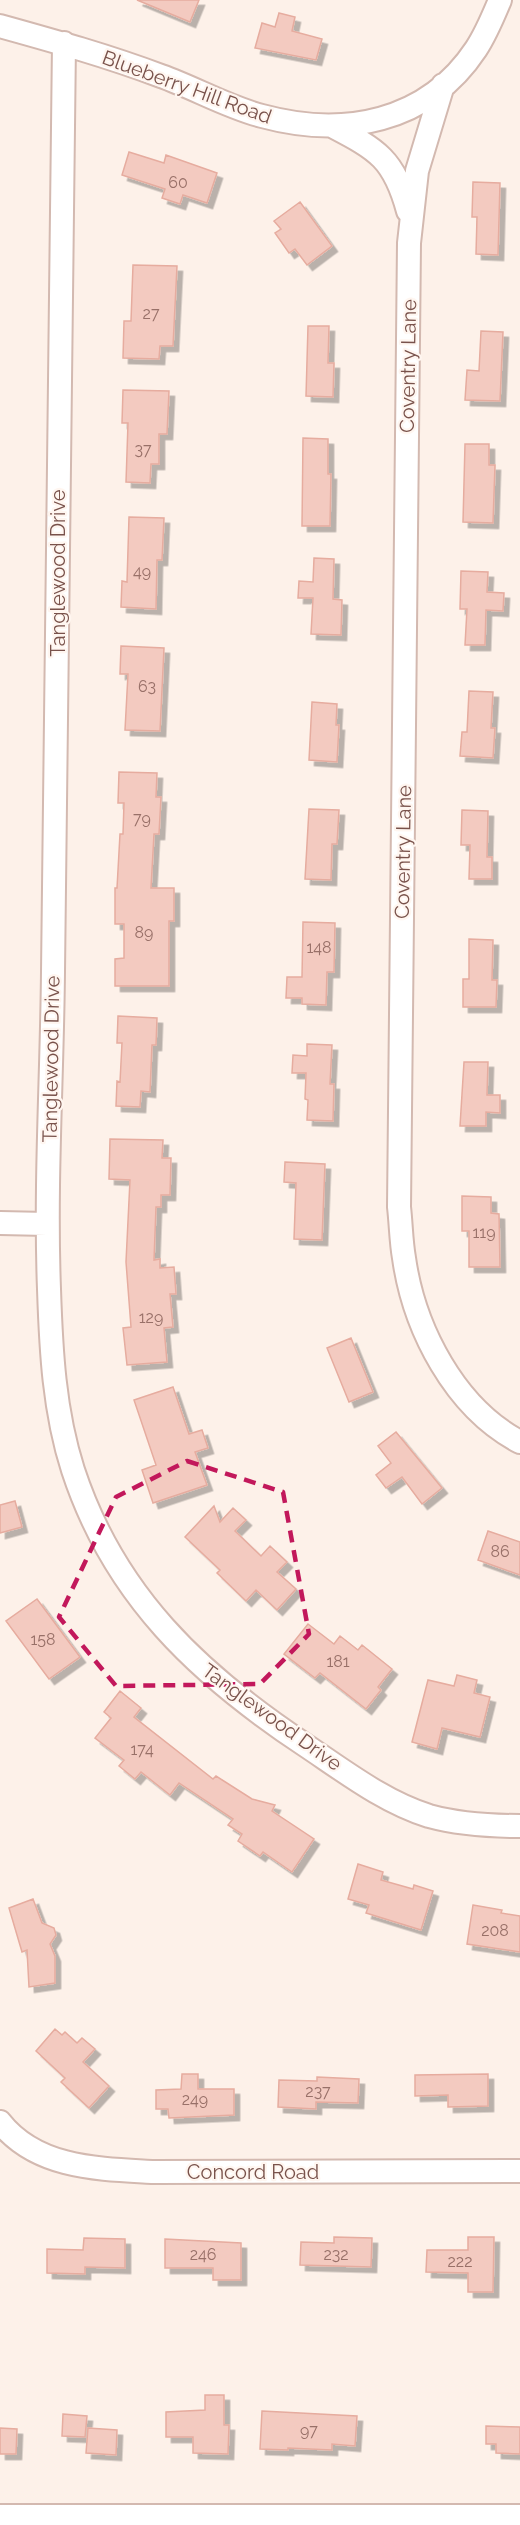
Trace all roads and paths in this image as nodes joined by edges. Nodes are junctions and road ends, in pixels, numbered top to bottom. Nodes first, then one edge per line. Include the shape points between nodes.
1 (500, 0) edge
2 (0, 26) edge
3 (64, 43) junction
4 (443, 85) junction
5 (332, 126) junction
6 (411, 221) junction
7 (0, 1223) edge
8 (47, 1224) junction
9 (520, 1442) edge
10 (520, 1826) edge
11 (0, 2122) edge
12 (520, 2171) edge
13 (0, 2516) edge
14 (520, 2516) edge
15 (422, 2521) edge

1 - 4 street, Blueberry Hill Road via 477,48
2 - 3 street, Blueberry Hill Road
3 - 5 street, Blueberry Hill Road via 260,116
3 - 8 street, Tanglewood Drive
4 - 5 street, Blueberry Hill Road via 406,109 378,121
4 - 6 street, Coventry Lane via 417,171
5 - 6 street, Coventry Lane via 382,157 398,181
6 - 9 street, Coventry Lane via 399,1207 404,1258 422,1323 439,1358 474,1407 496,1428
7 - 8 street
8 - 10 street, Tanglewood Drive via 52,1360 66,1445 101,1537 136,1596 179,1646 213,1677 263,1716 373,1790 435,1817
11 - 12 street, Concord Road via 39,2152 72,2165 103,2169
13 - 15 street
14 - 15 street

